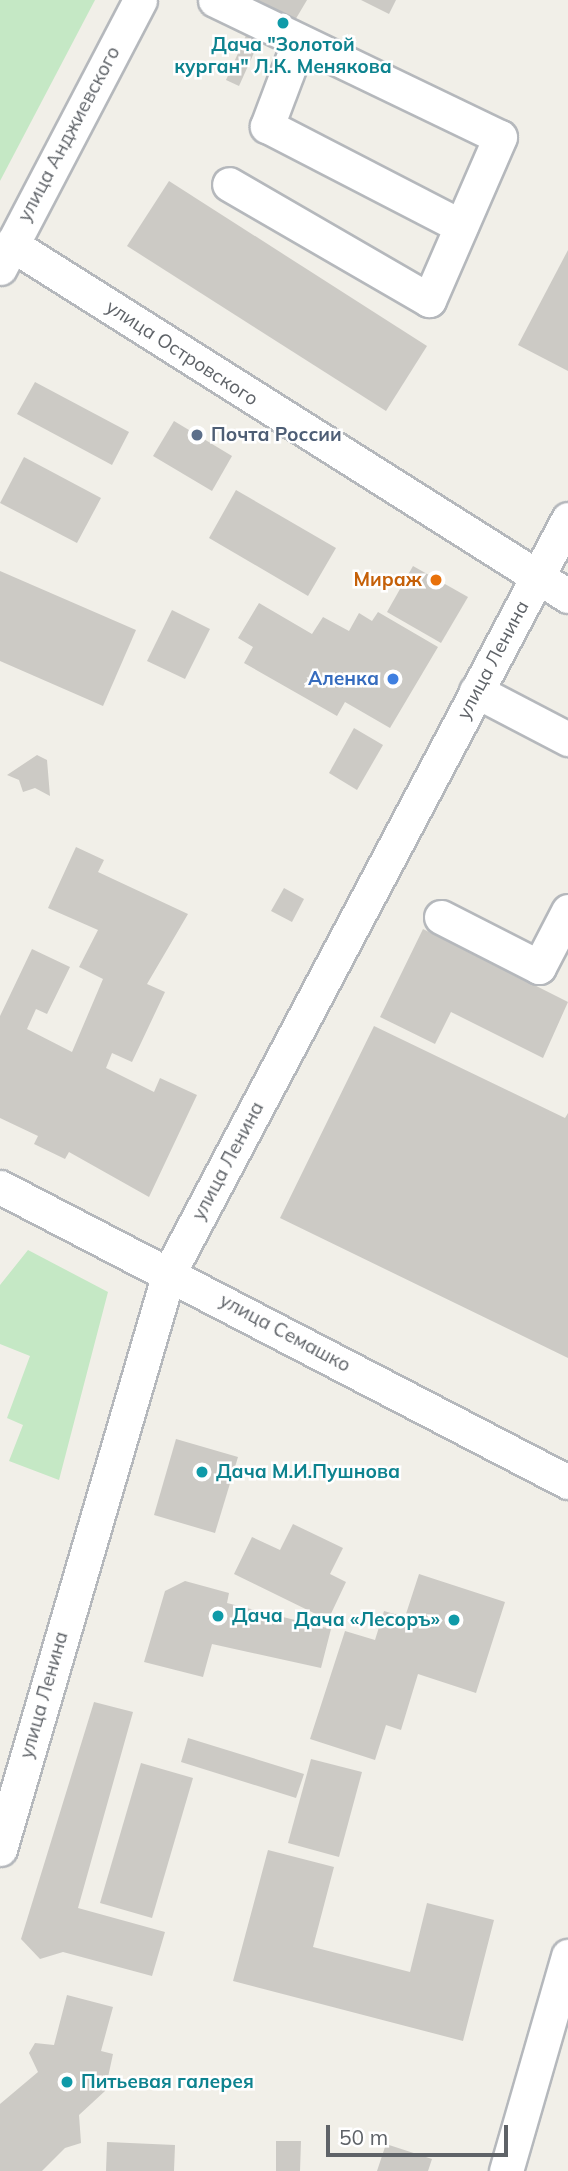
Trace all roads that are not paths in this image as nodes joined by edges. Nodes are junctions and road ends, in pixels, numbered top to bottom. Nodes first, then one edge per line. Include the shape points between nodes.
1 (140, 0) edge
2 (215, 0) edge
3 (298, 44) junction
4 (229, 184) dead end
5 (461, 226) junction
6 (5, 256) edge
7 (568, 519) edge
8 (536, 579) junction
9 (568, 596) edge
10 (476, 691) junction
11 (568, 739) edge
12 (568, 911) edge
13 (442, 917) dead end
14 (0, 1187) edge
15 (169, 1273) junction
16 (568, 1482) edge
17 (0, 1849) edge
18 (568, 1956) edge
19 (506, 2171) edge

1 - 6 street, улица Анджиевского
2 - 3 street
3 - 5 street via 267,126
3 - 5 street via 499,137
4 - 5 street via 429,300
6 - 8 street, улица Островского
7 - 8 street, улица Ленина
8 - 9 street, улица Островского
8 - 10 street, улица Ленина
10 - 11 street
10 - 15 street, улица Ленина
12 - 13 street via 539,967
14 - 15 street, улица Семашко
15 - 16 street, улица Семашко
15 - 17 street, улица Ленина
18 - 19 street

